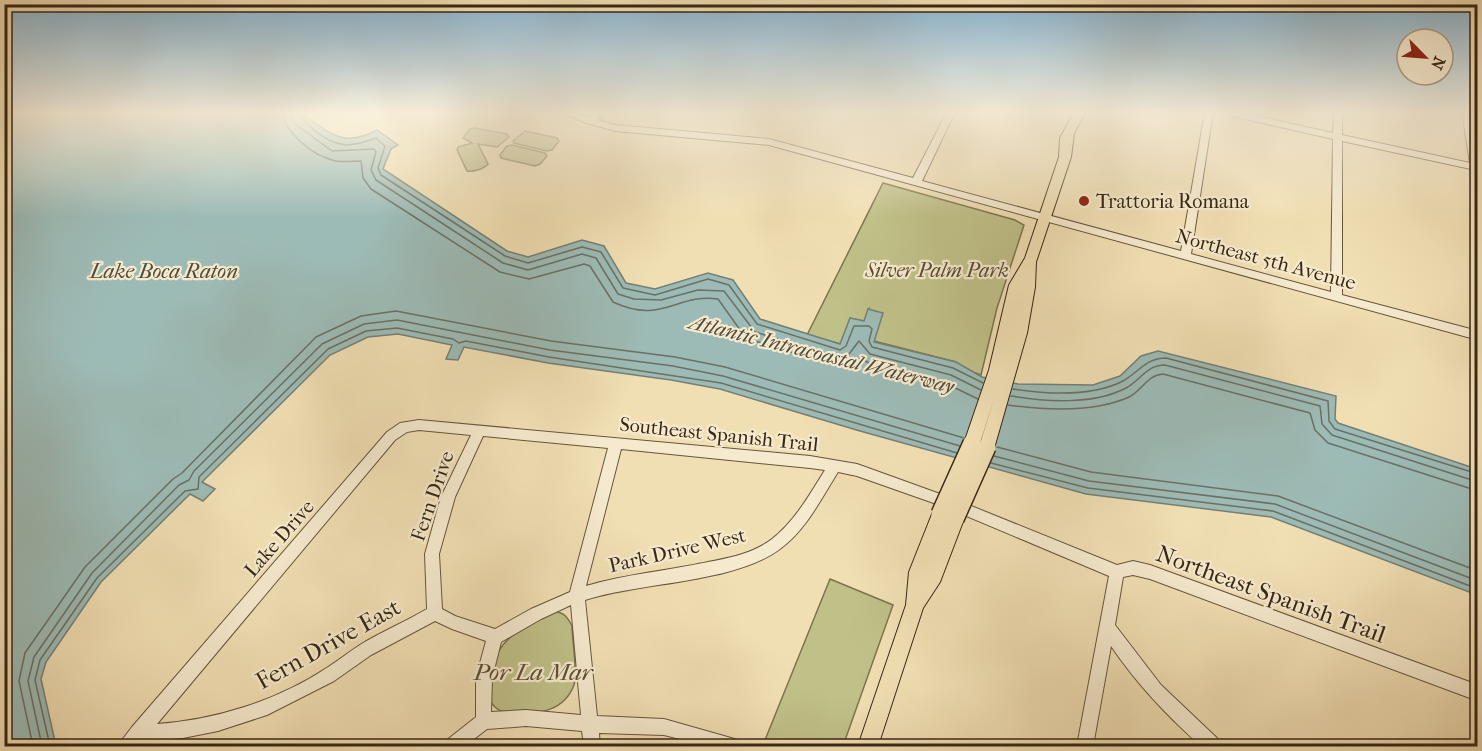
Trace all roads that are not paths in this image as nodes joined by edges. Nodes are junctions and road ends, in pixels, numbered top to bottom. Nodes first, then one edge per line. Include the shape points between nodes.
1 (789, 147) edge
2 (933, 147) edge
3 (1074, 147) edge
4 (1203, 147) edge
5 (1337, 147) edge
6 (1387, 147) edge
7 (1472, 147) edge
8 (1476, 167) edge
9 (916, 182) junction
10 (1478, 182) edge
11 (1045, 217) junction
12 (1185, 256) junction
13 (1336, 297) junction
14 (1478, 336) edge
15 (478, 431) junction
16 (616, 443) junction
17 (836, 465) junction
18 (948, 512) junction
19 (1117, 572) junction
20 (577, 595) junction
21 (435, 613) junction
22 (1107, 627) junction
23 (496, 637) junction
24 (1478, 693) edge
25 (484, 721) junction
26 (589, 724) junction
27 (138, 733) junction
28 (128, 747) edge
29 (453, 747) edge
30 (592, 747) edge
31 (731, 747) edge
32 (867, 747) edge
33 (1085, 747) edge
34 (1213, 747) edge

1 - 9 street, Northeast 5th Avenue
2 - 9 street
3 - 11 main road via 1065,157
4 - 12 street
5 - 13 street
6 - 8 street
7 - 8 street
8 - 10 street
9 - 11 street, Northeast 5th Avenue
11 - 12 street, Northeast 5th Avenue
11 - 18 main road, bridge via 1032,258 1029,287 1012,328 1006,390 987,447
12 - 13 street, Northeast 5th Avenue
13 - 14 street, Northeast 5th Avenue
15 - 16 street, Southeast Spanish Trail
15 - 21 street, Fern Drive via 448,497 432,554
15 - 27 street, Lake Drive via 419,425 404,427 392,436
16 - 17 street, Southeast Spanish Trail
16 - 20 street
17 - 18 street, Southeast Spanish Trail via 857,470
17 - 20 street, Park Drive West via 775,546 748,559
18 - 19 street, Northeast Spanish Trail
18 - 32 main road via 934,576 915,605
19 - 22 street
19 - 24 street, Northeast Spanish Trail via 1133,568 1150,572
20 - 23 street, Park Drive West
20 - 26 street
21 - 23 street
21 - 27 street, Fern Drive East via 366,650 329,676 267,707 218,723
22 - 33 street
22 - 34 street via 1139,673
23 - 25 street via 487,656
25 - 26 street via 526,718
25 - 29 street
26 - 30 street
26 - 31 street via 664,727
27 - 28 street, Lake Drive

